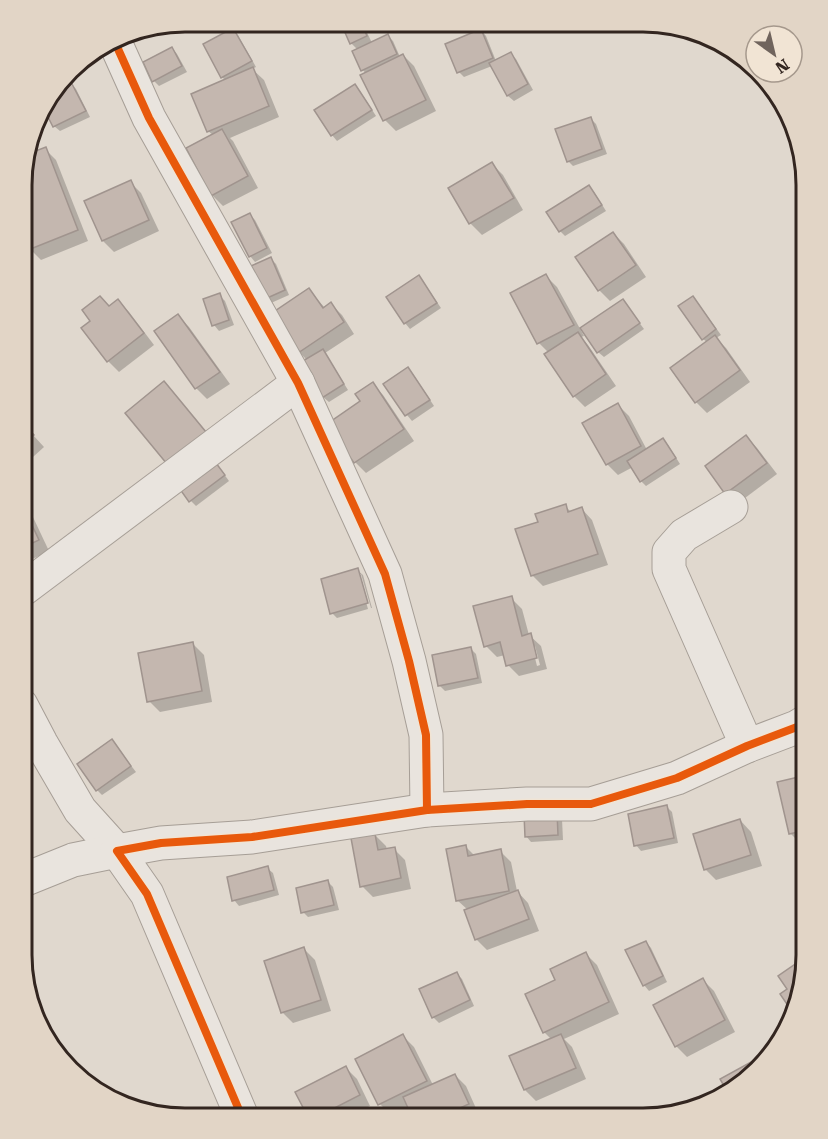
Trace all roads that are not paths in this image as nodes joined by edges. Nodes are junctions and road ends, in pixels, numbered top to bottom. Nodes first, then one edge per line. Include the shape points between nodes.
1 (117, 47) edge
2 (298, 383) junction
3 (731, 507) dead end
4 (32, 582) edge
5 (32, 726) edge
6 (796, 727) edge
7 (747, 746) junction
8 (427, 810) junction
9 (117, 851) junction
10 (32, 877) edge
11 (238, 1108) edge

1 - 2 street via 149,118
2 - 4 street
2 - 8 street via 386,574 426,735
3 - 7 street via 684,535 669,552 669,569
5 - 9 street via 80,810
6 - 7 street
7 - 8 street via 677,778 591,804
8 - 9 street via 252,837 161,843
9 - 10 street via 73,860
9 - 11 street via 147,894

